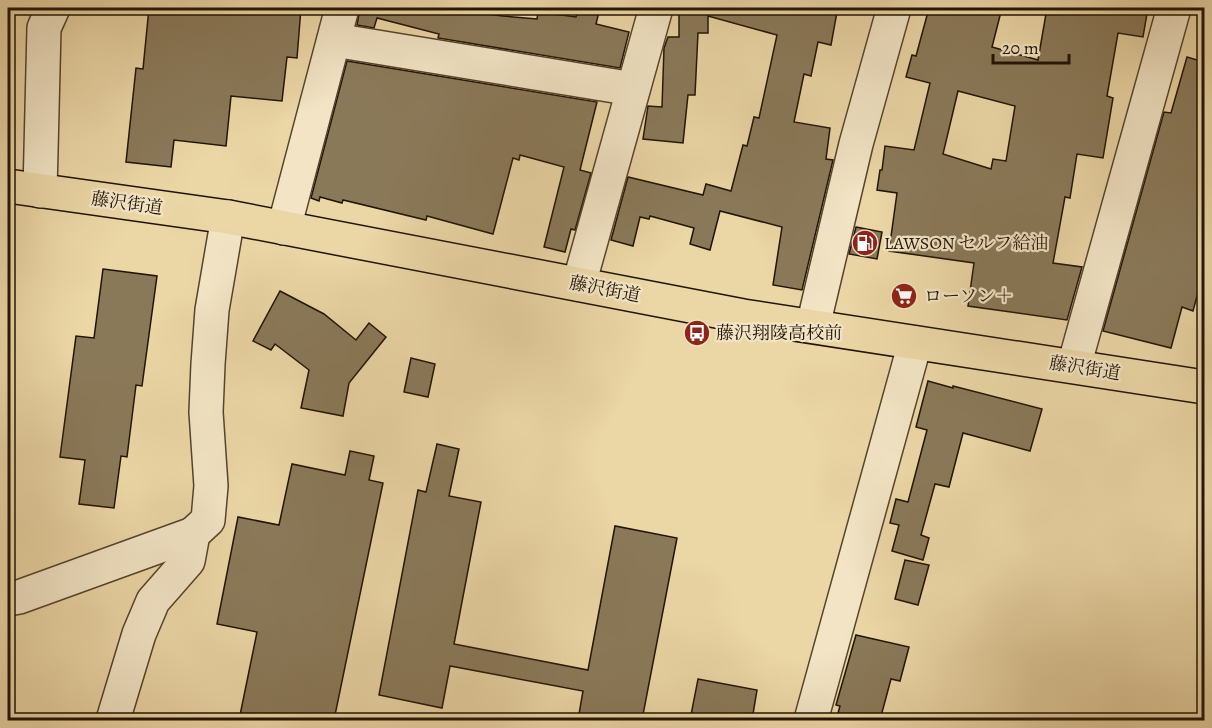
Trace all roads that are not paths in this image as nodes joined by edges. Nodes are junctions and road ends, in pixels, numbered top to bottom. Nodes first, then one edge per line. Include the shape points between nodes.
1 (53, 8) edge
2 (342, 8) edge
3 (656, 8) edge
4 (894, 8) edge
5 (1174, 8) edge
6 (334, 40) junction
7 (633, 89) junction
8 (8, 186) edge
9 (40, 191) junction
10 (228, 217) junction
11 (284, 228) junction
12 (579, 284) junction
13 (813, 326) junction
14 (915, 343) junction
15 (1074, 366) junction
16 (1204, 387) edge
17 (193, 534) junction
18 (8, 599) edge
19 (112, 720) edge
20 (811, 720) edge

1 - 9 street via 44,28
2 - 6 street
3 - 7 street
4 - 13 street via 856,144
5 - 15 street
6 - 7 street
6 - 11 street
7 - 12 street
8 - 9 highway, 藤沢街道
9 - 10 highway, 藤沢街道
10 - 11 highway, 藤沢街道
10 - 17 street via 212,310 208,364 208,520
11 - 12 highway, 藤沢街道
12 - 13 highway, 藤沢街道
13 - 14 highway, 藤沢街道
14 - 15 highway, 藤沢街道
14 - 20 street
15 - 16 highway, 藤沢街道
17 - 18 street
17 - 19 street via 188,561 153,601

